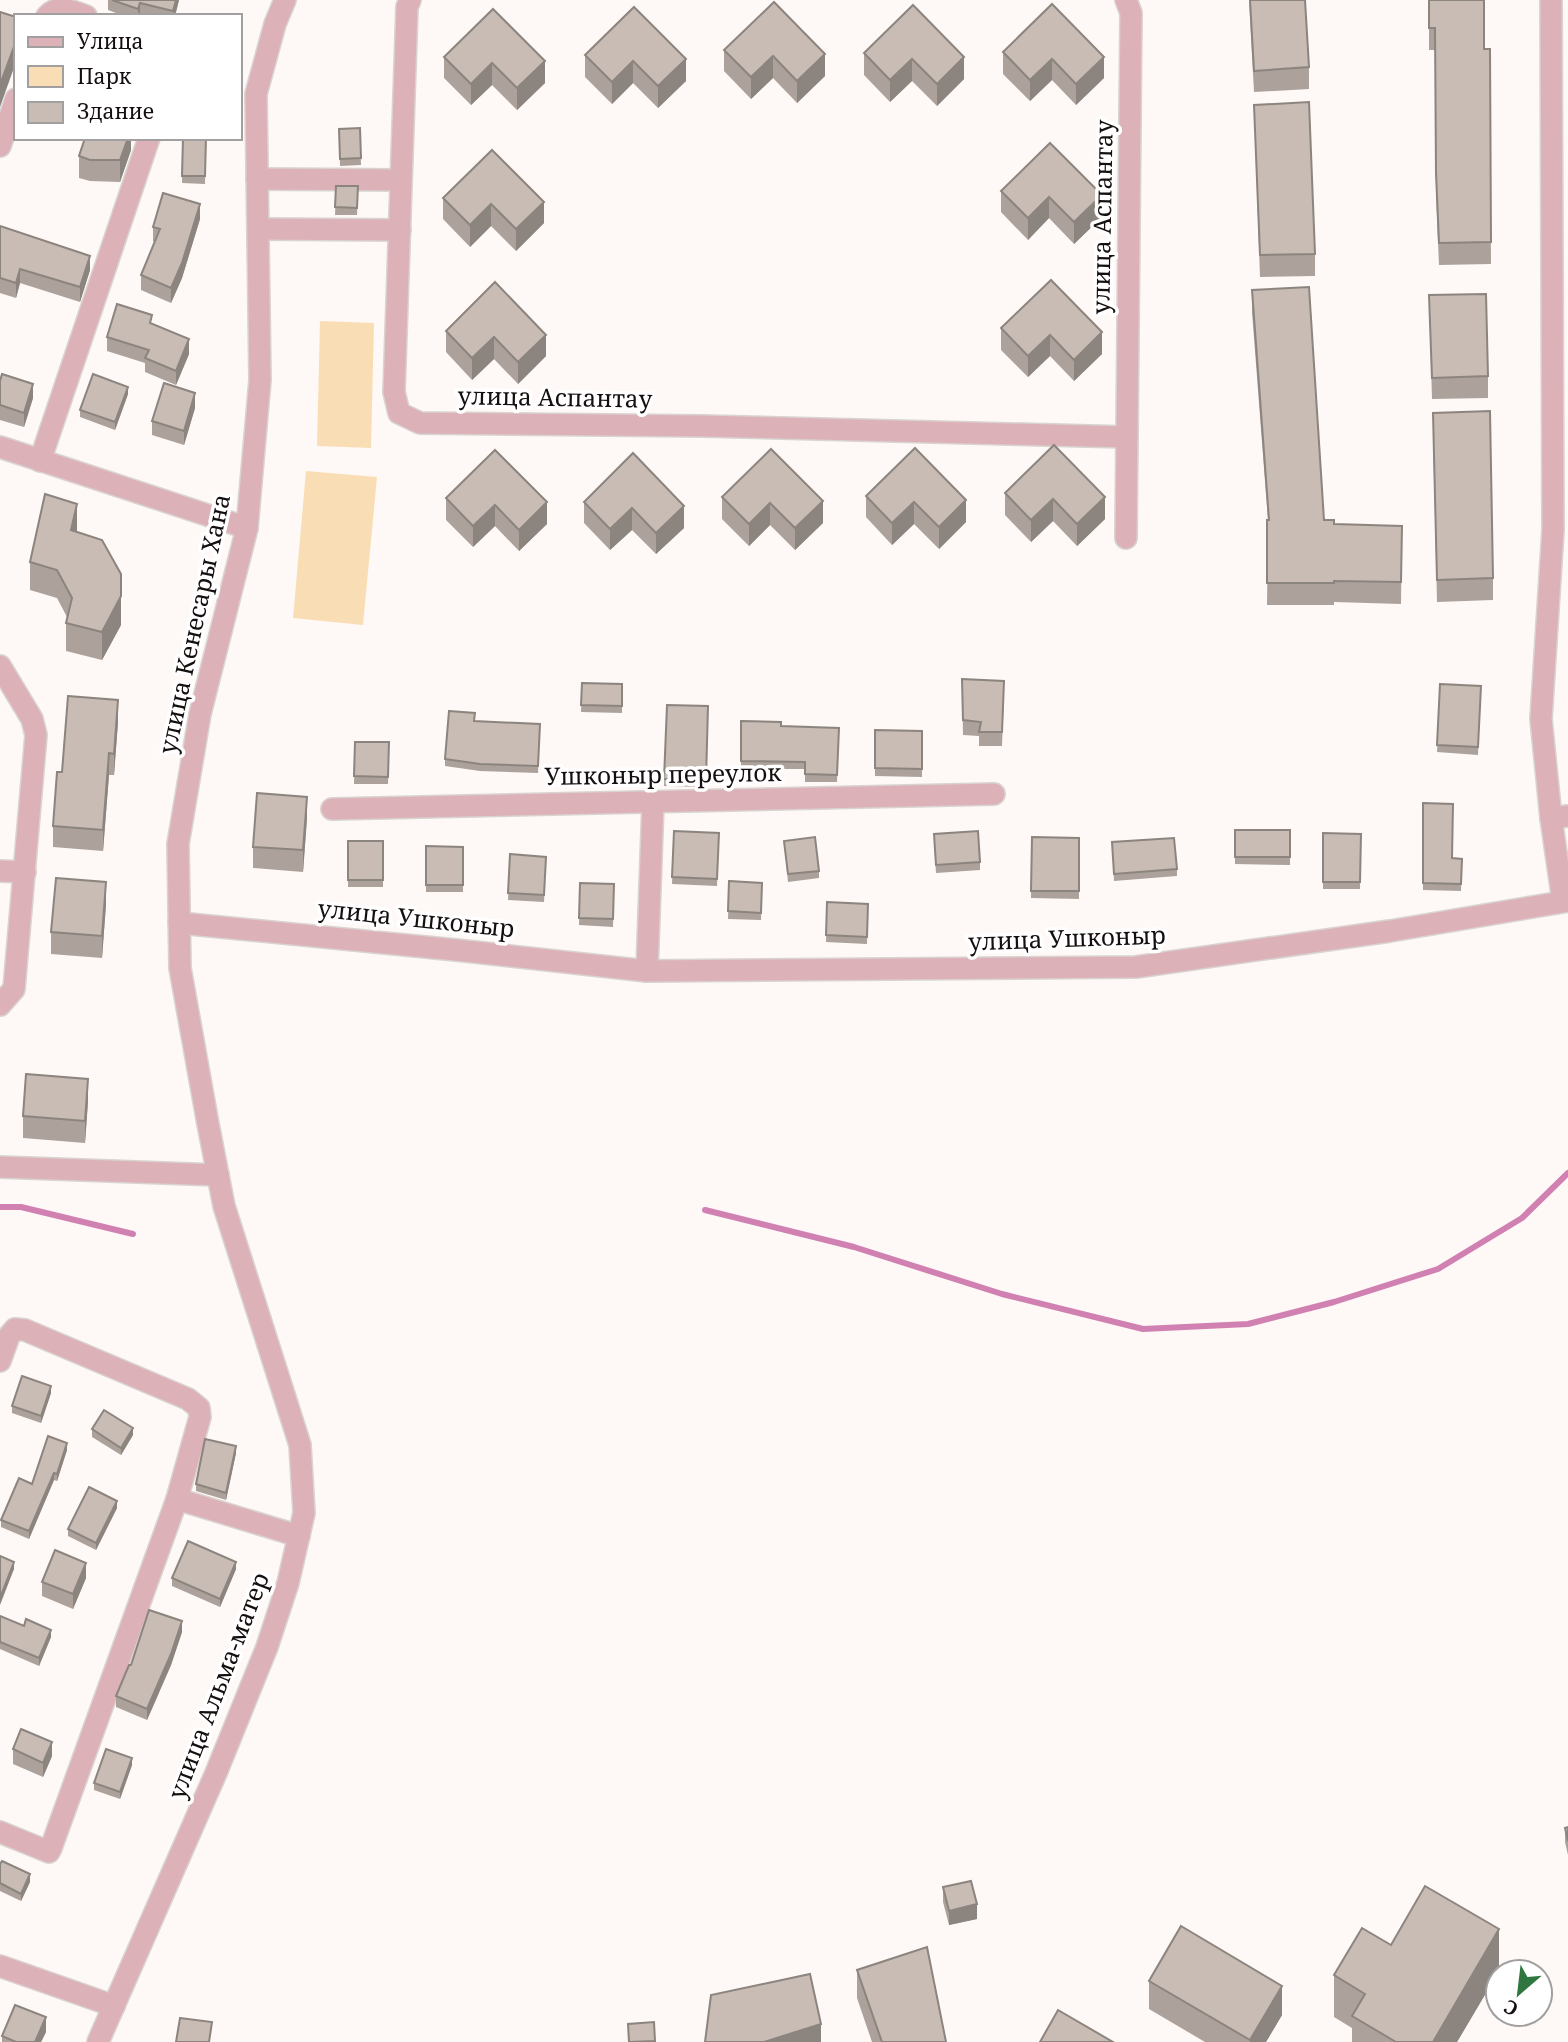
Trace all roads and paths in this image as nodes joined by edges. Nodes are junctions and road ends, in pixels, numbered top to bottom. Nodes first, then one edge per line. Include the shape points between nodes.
1 (264, 0) edge
2 (285, 0) edge
3 (410, 0) edge
4 (1126, 0) edge
5 (1551, 0) edge
6 (48, 14) edge
7 (80, 14) edge
8 (275, 24) junction
9 (14, 105) edge
10 (148, 140) edge
11 (0, 146) edge
12 (257, 179) junction
13 (400, 180) junction
14 (258, 229) junction
15 (400, 230) junction
16 (1127, 436) junction
17 (0, 447) edge
18 (40, 461) junction
19 (247, 528) junction
20 (1126, 538) dead end
21 (0, 666) edge
22 (994, 794) dead end
23 (653, 802) junction
24 (332, 809) dead end
25 (1559, 817) edge
26 (0, 871) edge
27 (24, 872) junction
28 (1565, 901) edge
29 (179, 923) junction
30 (647, 971) junction
31 (0, 1005) edge
32 (0, 1167) edge
33 (218, 1175) junction
34 (0, 1361) edge
35 (177, 1499) junction
36 (299, 1536) junction
37 (0, 1832) edge
38 (0, 1966) edge
39 (114, 2006) junction
40 (98, 2042) edge

1 - 8 street
2 - 8 street, улица Кенесары Хана
3 - 13 street, улица Аспантау
4 - 16 street, улица Аспантау via 1131,13
5 - 25 street via 1553,530 1541,719
6 - 7 street via 64,8
8 - 12 street, улица Кенесары Хана via 256,94
9 - 11 street
10 - 18 street
12 - 13 street
12 - 14 street, улица Кенесары Хана
13 - 15 street, улица Аспантау
14 - 15 street
14 - 19 street, улица Кенесары Хана via 260,380
15 - 16 street, улица Аспантау via 394,392 399,413 420,423
16 - 20 street, улица Аспантау
17 - 18 street
18 - 19 street
19 - 29 street, улица Кенесары Хана via 200,714 178,844
21 - 27 street via 32,719 36,735
22 - 23 street, Ушконыр переулок
23 - 24 street, Ушконыр переулок
23 - 30 street
25 - 28 street
26 - 27 street
27 - 31 street via 14,989
28 - 30 street, улица Ушконыр via 1136,967
29 - 30 street, улица Ушконыр
29 - 33 street, улица Кенесары Хана via 180,968
32 - 33 street
33 - 36 street, улица Альма-матер via 300,1445 304,1513
34 - 35 street via 9,1336 15,1329 25,1330 200,1408
35 - 36 street
35 - 37 street via 49,1852
36 - 39 street, улица Альма-матер via 267,1647
38 - 39 street
39 - 40 street, улица Альма-матер

